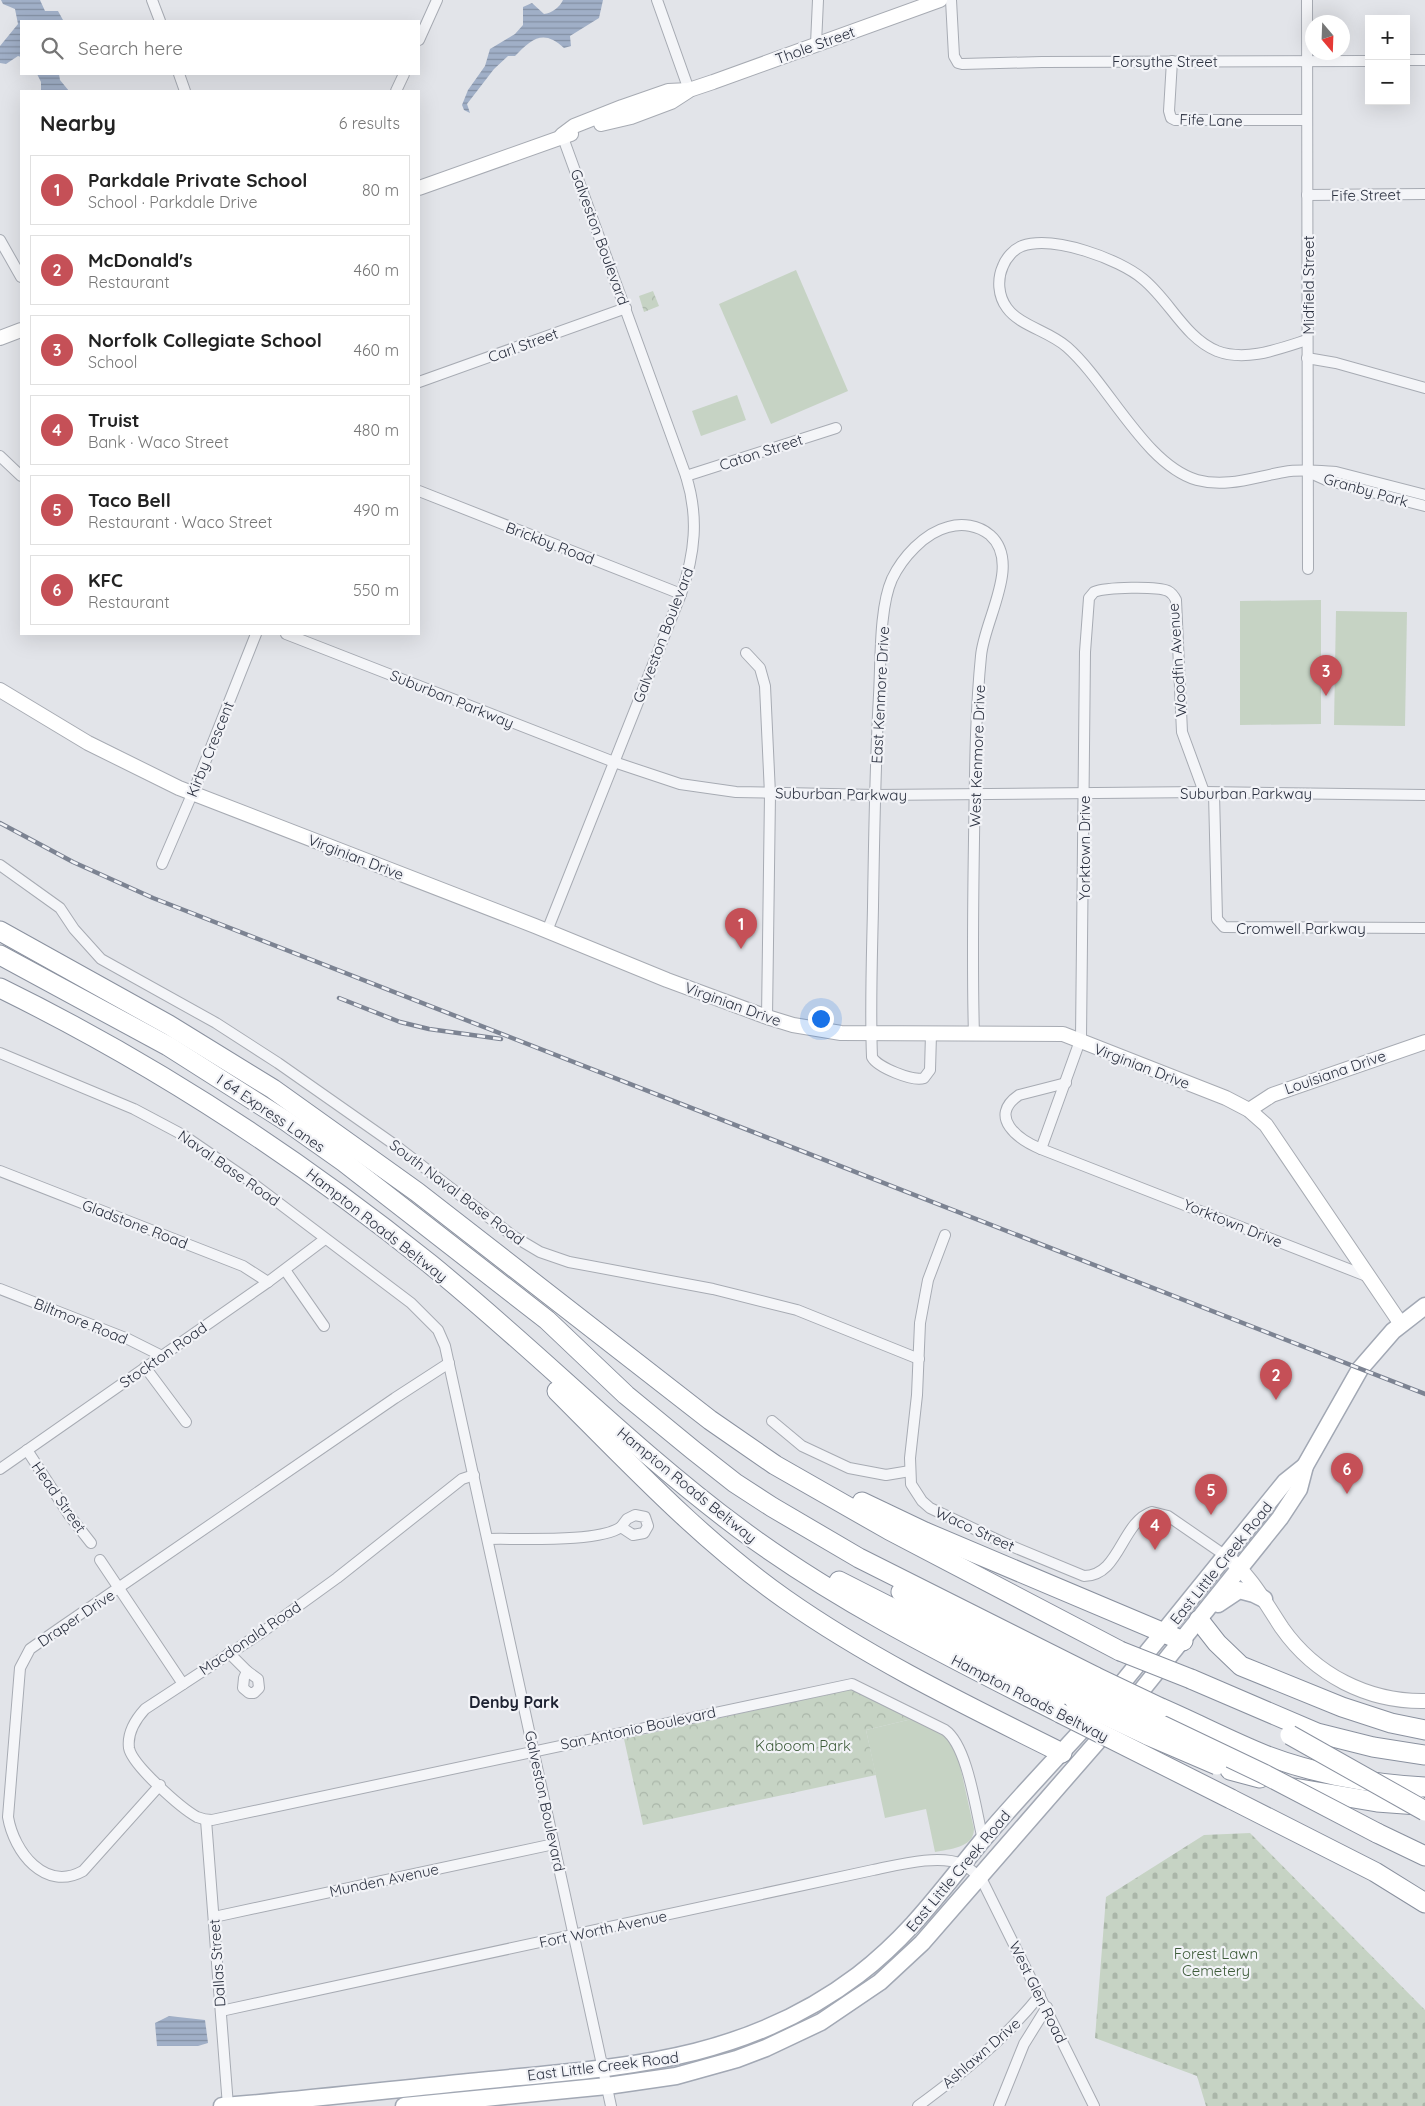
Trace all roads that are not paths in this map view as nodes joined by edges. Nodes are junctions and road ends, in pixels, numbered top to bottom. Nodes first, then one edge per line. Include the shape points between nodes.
1 (152, 0) edge
2 (437, 0) edge
3 (818, 0) edge
4 (940, 0) edge
5 (951, 0) edge
6 (1307, 0) edge
7 (660, 1) edge
8 (160, 20) edge
9 (420, 38) edge
10 (816, 44) junction
11 (1365, 60) edge
12 (1410, 60) edge
13 (1425, 60) edge
14 (1172, 61) junction
15 (1308, 61) junction
16 (179, 75) edge
17 (404, 75) edge
18 (185, 90) edge
19 (396, 90) edge
20 (689, 90) junction
21 (1307, 120) junction
22 (562, 135) junction
23 (420, 188) edge
24 (1425, 194) edge
25 (1308, 195) junction
26 (0, 240) edge
27 (20, 275) edge
28 (626, 308) junction
29 (20, 330) edge
30 (0, 338) edge
31 (1307, 340) junction
32 (1307, 358) junction
33 (420, 382) edge
34 (1425, 388) edge
35 (836, 428) dead end
36 (0, 456) edge
37 (1307, 472) junction
38 (20, 475) edge
39 (686, 476) junction
40 (420, 491) edge
41 (1425, 495) edge
42 (1425, 506) edge
43 (942, 528) joint
44 (1308, 569) dead end
45 (681, 594) junction
46 (1088, 610) joint
47 (256, 635) edge
48 (289, 635) edge
49 (746, 653) dead end
50 (0, 690) edge
51 (614, 762) junction
52 (193, 793) junction
53 (1085, 793) junction
54 (1209, 793) junction
55 (770, 794) junction
56 (875, 795) junction
57 (974, 795) junction
58 (1425, 795) edge
59 (162, 864) dead end
60 (0, 865) edge
61 (0, 923) edge
62 (1425, 928) edge
63 (0, 931) edge
64 (547, 931) junction
65 (0, 956) edge
66 (55, 961) junction
67 (0, 988) edge
68 (767, 1017) junction
69 (871, 1034) junction
70 (931, 1034) junction
71 (974, 1035) junction
72 (1081, 1042) junction
73 (1425, 1042) edge
74 (0, 1053) edge
75 (1066, 1083) junction
76 (1250, 1110) junction
77 (1041, 1149) junction
78 (0, 1171) edge
79 (329, 1187) junction
80 (945, 1235) dead end
81 (325, 1239) junction
82 (285, 1270) junction
83 (1370, 1277) junction
84 (268, 1282) junction
85 (0, 1289) edge
86 (1425, 1306) edge
87 (433, 1324) joint
88 (1401, 1324) junction
89 (324, 1326) dead end
90 (162, 1356) junction
91 (918, 1359) junction
92 (449, 1364) junction
93 (146, 1367) junction
94 (646, 1370) junction
95 (772, 1421) dead end
96 (186, 1422) dead end
97 (616, 1428) junction
98 (26, 1450) junction
99 (1305, 1466) junction
100 (0, 1469) edge
101 (910, 1471) junction
102 (474, 1475) junction
103 (621, 1527) dead end
104 (488, 1539) junction
105 (91, 1543) dead end
106 (1226, 1556) junction
107 (100, 1560) dead end
108 (1240, 1568) junction
109 (118, 1589) junction
110 (1264, 1599) junction
111 (1199, 1620) junction
112 (1165, 1633) junction
113 (1183, 1641) junction
114 (229, 1653) junction
115 (247, 1671) dead end
116 (1188, 1681) junction
117 (183, 1684) junction
118 (1085, 1689) junction
119 (1425, 1701) edge
120 (1425, 1730) edge
121 (534, 1751) junction
122 (1088, 1753) junction
123 (1062, 1754) junction
124 (1425, 1755) edge
125 (1425, 1783) edge
126 (160, 1785) junction
127 (1386, 1785) junction
128 (1425, 1787) edge
129 (1425, 1806) edge
130 (1425, 1811) edge
131 (206, 1820) junction
132 (983, 1840) junction
133 (554, 1844) junction
134 (1424, 1856) edge
135 (963, 1864) junction
136 (1375, 1872) junction
137 (981, 1878) junction
138 (1425, 1903) edge
139 (1425, 1912) edge
140 (214, 1917) junction
141 (574, 1935) junction
142 (1040, 1995) junction
143 (1046, 2007) junction
144 (221, 2011) junction
145 (603, 2068) junction
146 (607, 2086) junction
147 (222, 2106) edge
148 (228, 2106) edge
149 (404, 2106) edge
150 (611, 2106) edge
151 (918, 2106) edge
152 (999, 2106) edge
153 (1094, 2106) edge

1 - 8 street
2 - 9 street
3 - 10 street
4 - 10 street, Thole Street
5 - 14 street, Forsythe Street via 954,56 958,63
6 - 15 street, Midfield Street
7 - 20 street
10 - 20 street, Thole Street
11 - 15 street, Forsythe Street
12 - 13 street
14 - 15 street, Forsythe Street
14 - 21 street, Fife Lane via 1169,111 1175,120
15 - 21 street, Midfield Street
16 - 18 street
17 - 19 street
20 - 22 street, Thole Street via 671,102 631,117 616,115
21 - 25 street, Midfield Street
22 - 23 street, Thole Street
22 - 28 street, Galveston Boulevard
24 - 25 street, Fife Street
25 - 31 street, Midfield Street
26 - 27 street
28 - 33 street, Carl Street
28 - 39 street, Galveston Boulevard
29 - 30 street
31 - 32 street, Midfield Street
31 - 37 street, Granby Park via 1254,354 1220,352 1196,338 1154,289 1132,272 1067,246 1022,246 1005,262 999,277 1004,304 1016,317 1067,347 1174,470 1197,480 1226,484 1285,472
32 - 34 street
32 - 37 street, Midfield Street
35 - 39 street, Caton Street
36 - 38 street
37 - 41 street, Granby Park via 1336,472
37 - 42 street, Granby Park
37 - 44 street, Midfield Street
39 - 45 street, Galveston Boulevard via 694,509 694,535 689,571
40 - 45 street, Brickby Road
43 - 56 street, East Kenmore Drive via 910,553 891,582 882,635
43 - 57 street, West Kenmore Drive via 965,525 985,531 999,547 1004,564 981,655
45 - 51 street, Galveston Boulevard
46 - 53 street, Yorktown Drive
46 - 54 street, Woodfin Avenue via 1089,598 1097,590 1123,587 1165,590 1173,594 1177,603 1182,732
47 - 52 street, Kirby Crescent
48 - 51 street, Suburban Parkway
49 - 55 street via 760,668 766,686
50 - 52 street, Virginian Drive via 88,743
51 - 55 street, Suburban Parkway via 698,787
51 - 64 street, Galveston Boulevard
52 - 59 street, Kirby Crescent
52 - 64 street, Virginian Drive
53 - 54 street, Suburban Parkway
53 - 57 street, Suburban Parkway
53 - 72 street, Yorktown Drive
54 - 58 street, Suburban Parkway
54 - 62 street, Cromwell Parkway via 1217,919 1224,926
55 - 56 street, Suburban Parkway
55 - 68 street
56 - 57 street, Suburban Parkway
56 - 69 street, East Kenmore Drive
57 - 71 street, West Kenmore Drive
60 - 91 street, South Naval Base Road via 60,908 101,960 216,1023 278,1063 394,1145 513,1236 540,1252 569,1262 713,1288 797,1310
61 - 66 highway via 27,938
63 - 66 highway
64 - 68 street, Virginian Drive
65 - 118 highway, I 64 Express Lanes via 168,1046 286,1121 390,1197 547,1320 634,1402 735,1483
66 - 94 highway via 234,1063 338,1133
67 - 79 highway, Hampton Roads Beltway via 198,1098 271,1144
68 - 69 street, Virginian Drive via 822,1031
69 - 70 street, Virginian Drive
69 - 70 street, East Kenmore Drive via 874,1062 878,1066 920,1080 930,1070
70 - 71 street, Virginian Drive
71 - 72 street, Virginian Drive via 1055,1034
72 - 75 street, Yorktown Drive
72 - 76 street, Virginian Drive
73 - 76 street, Louisiana Drive via 1272,1094
74 - 81 street, Naval Base Road via 156,1120 247,1178
75 - 77 street, Yorktown Drive
75 - 77 street, Yorktown Drive via 1019,1095 1010,1103 1008,1123 1012,1130 1024,1142
76 - 83 street, Virginian Drive via 1279,1142
77 - 83 street, Yorktown Drive
78 - 84 street, Gladstone Road via 243,1266
79 - 97 highway, Hampton Roads Beltway via 431,1265
79 - 123 highway via 510,1344 663,1498 743,1568 786,1600 889,1664
80 - 91 street, Waco Street via 923,1304
81 - 82 street, Stockton Road
81 - 87 street, Naval Base Road via 411,1303
82 - 84 street, Stockton Road
82 - 89 street
83 - 88 street, Virginian Drive
84 - 90 street, Stockton Road
85 - 90 street, Biltmore Road via 128,1339
86 - 88 main road, East Little Creek Road
87 - 92 street, Galveston Boulevard via 442,1338
88 - 99 main road, East Little Creek Road via 1373,1351 1360,1369
90 - 93 street, Stockton Road
91 - 101 street, Waco Street
92 - 102 street, Galveston Boulevard
92 - 109 street, Draper Drive
93 - 96 street
93 - 98 street, Stockton Road
94 - 112 highway via 867,1504 925,1532
94 - 116 highway, bridge via 735,1438 818,1491 1120,1651
95 - 101 street via 802,1446 849,1468 886,1475
97 - 118 highway via 670,1462 794,1554 890,1608
97 - 136 highway, Hampton Roads Beltway, bridge via 689,1490 825,1587 939,1652
98 - 100 street, Stockton Road
98 - 105 street, Head Street
99 - 106 main road, East Little Creek Road via 1285,1482
99 - 108 main road, East Little Creek Road via 1299,1489
101 - 106 street, Waco Street via 915,1492 930,1508 1084,1576 1103,1570 1137,1521 1152,1512 1168,1516
102 - 104 street, Galveston Boulevard
102 - 114 street, Macdonald Road via 462,1479 360,1561
103 - 104 street via 615,1531 578,1537
104 - 121 street, Galveston Boulevard
106 - 108 street
106 - 112 main road, East Little Creek Road
107 - 109 street
108 - 110 street
108 - 111 main road, East Little Creek Road
109 - 117 street
109 - 126 street, Draper Drive via 30,1650 22,1662 10,1788 10,1828 34,1866 50,1876 68,1877 87,1868
110 - 111 main road via 1240,1590 1227,1596
110 - 119 street via 1294,1643 1332,1676 1387,1699
111 - 113 main road, East Little Creek Road
111 - 120 highway via 1242,1666 1342,1707
112 - 113 highway
112 - 123 main road, East Little Creek Road
113 - 122 main road, East Little Creek Road
114 - 115 street
114 - 117 street, Macdonald Road
116 - 124 highway via 1317,1733 1380,1749
116 - 130 highway, bridge
117 - 126 street, Macdonald Road via 145,1709 130,1732 132,1756
118 - 127 highway, bridge via 1161,1708 1290,1764
118 - 129 highway, bridge via 1155,1739 1230,1770 1293,1788
118 - 134 highway, bridge via 1264,1774
121 - 131 street, San Antonio Boulevard
121 - 132 street, San Antonio Boulevard via 852,1684 945,1730 955,1739 964,1760
121 - 133 street, Galveston Boulevard
122 - 123 main road
122 - 137 main road, East Little Creek Road
123 - 132 main road, East Little Creek Road
125 - 127 highway
126 - 131 street, Macdonald Road via 193,1814
127 - 128 highway
131 - 140 street, Dallas Street
132 - 135 main road, East Little Creek Road
133 - 140 street, Munden Avenue
133 - 141 street, Galveston Boulevard
135 - 137 street, Fort Worth Avenue
135 - 141 street, Fort Worth Avenue via 941,1860 911,1863
135 - 145 main road, East Little Creek Road via 905,1934 857,1975 807,2009 774,2025 699,2052
136 - 138 highway, Hampton Roads Beltway
136 - 139 highway
137 - 142 street, West Glen Road
137 - 146 main road, East Little Creek Road via 898,1967 821,2022 766,2048 707,2069
140 - 144 street, Dallas Street
141 - 144 street, Fort Worth Avenue
141 - 145 street, Galveston Boulevard
142 - 143 street, West Glen Road
142 - 151 street, Ashlawn Drive via 998,2042
143 - 152 street via 1024,2044
143 - 153 street, West Glen Road
144 - 148 street, Dallas Street
145 - 146 street, Galveston Boulevard
145 - 148 main road, East Little Creek Road
146 - 149 main road, East Little Creek Road
146 - 150 street, Galveston Boulevard
147 - 148 main road, East Little Creek Road

